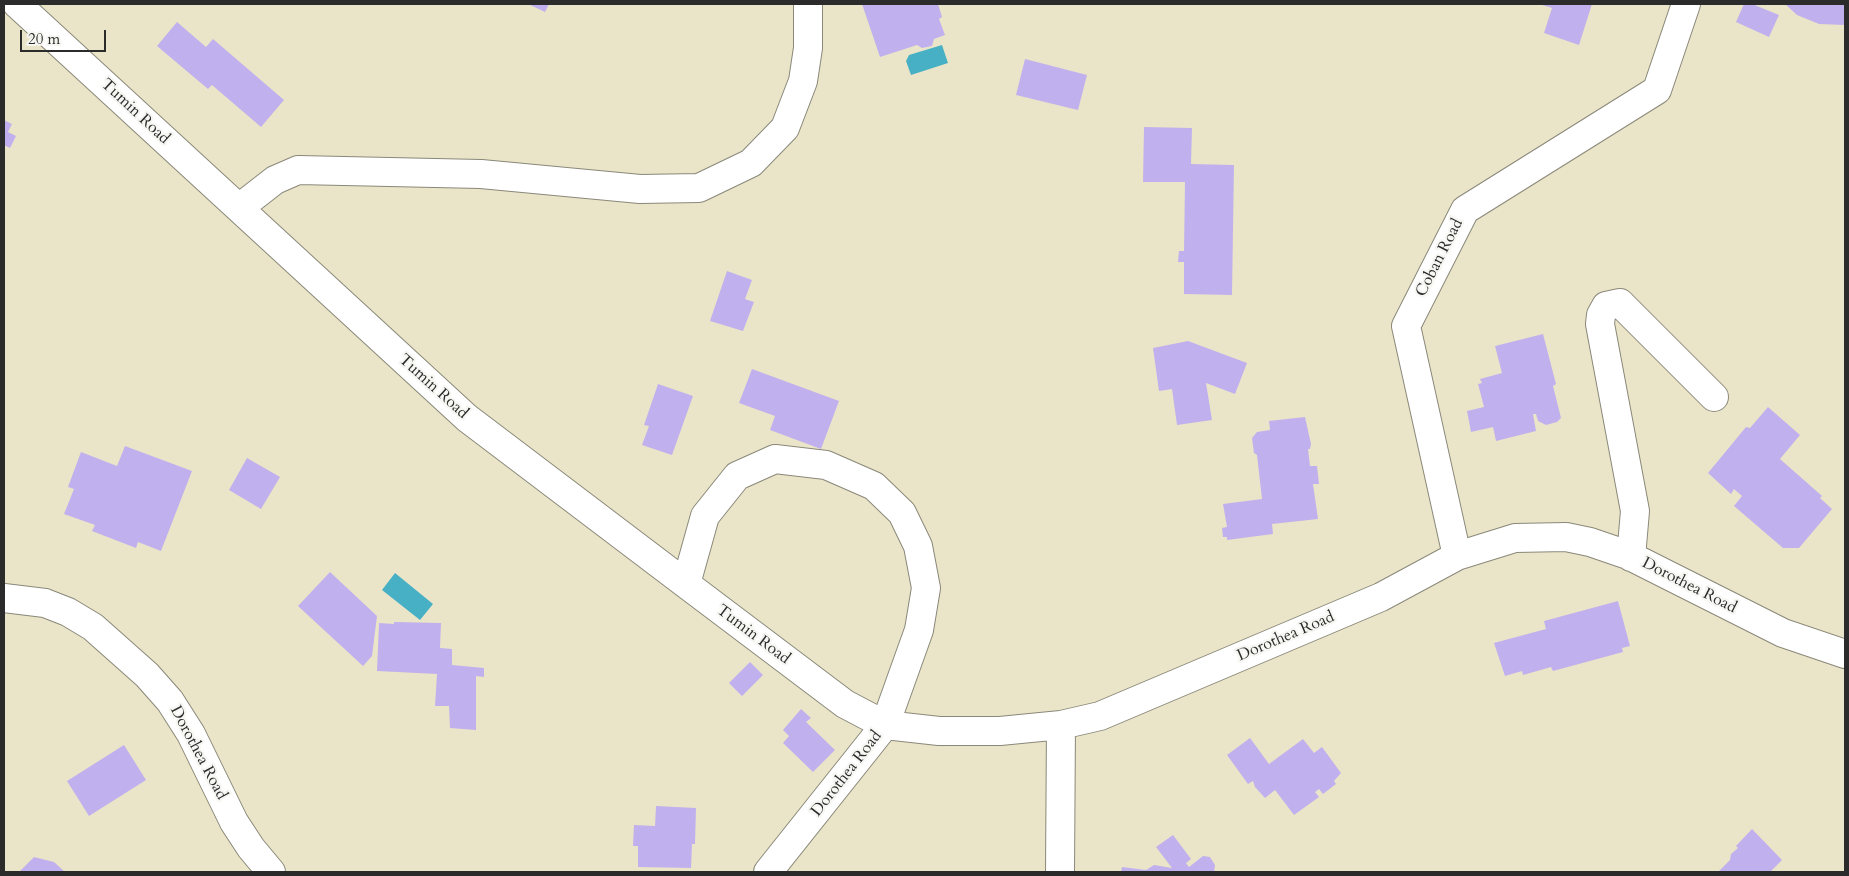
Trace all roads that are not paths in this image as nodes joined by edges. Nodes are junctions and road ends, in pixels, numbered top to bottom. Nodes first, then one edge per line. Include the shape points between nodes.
1 (18, 4) edge
2 (808, 4) edge
3 (1686, 4) edge
4 (239, 208) junction
5 (1714, 397) dead end
6 (1457, 556) junction
7 (1631, 557) junction
8 (686, 584) junction
9 (4, 598) edge
10 (1845, 654) edge
11 (1061, 724) junction
12 (885, 725) junction
13 (271, 872) edge
14 (768, 872) edge
15 (1060, 872) edge

1 - 4 street, Tumin Road
2 - 4 street via 808,48 803,81 785,128 751,163 699,188 640,189 481,174 298,170 275,180
3 - 6 street, Coban Road via 1657,90 1465,210 1406,326
4 - 8 street, Tumin Road via 467,418
5 - 7 street via 1620,303 1606,306 1600,324 1635,511
6 - 7 street, Dorothea Road via 1515,538 1566,537
6 - 11 street, Dorothea Road via 1372,601 1100,716
7 - 10 street, Dorothea Road via 1783,633
8 - 12 street, Tumin Road via 845,704
8 - 12 street via 705,516 737,476 775,459 826,465 874,486 902,513 918,546 926,588 919,630
9 - 13 street, Dorothea Road via 45,603 68,612 93,627 147,675 170,701 191,734 234,822
11 - 12 street, Dorothea Road via 1000,731 939,731
11 - 15 street
12 - 14 street, Dorothea Road

